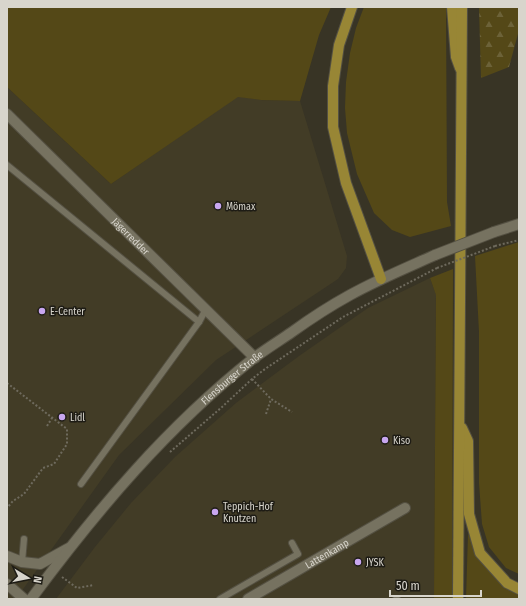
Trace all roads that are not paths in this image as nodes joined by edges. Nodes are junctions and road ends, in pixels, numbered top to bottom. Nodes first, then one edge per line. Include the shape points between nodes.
1 (352, 7) edge
2 (452, 7) edge
3 (462, 7) edge
4 (462, 76) junction
5 (7, 114) edge
6 (7, 165) edge
7 (519, 224) edge
8 (381, 279) junction
9 (206, 309) junction
10 (198, 322) junction
11 (255, 358) junction
12 (460, 425) junction
13 (81, 484) dead end
14 (405, 508) dead end
15 (24, 539) dead end
16 (292, 543) dead end
17 (69, 548) junction
18 (7, 556) edge
19 (22, 562) junction
20 (7, 584) edge
21 (519, 589) edge
22 (24, 599) edge
23 (31, 599) edge
24 (220, 599) edge
25 (248, 599) edge
26 (458, 599) edge

1 - 8 main road via 339,45 333,86 333,127 346,183
2 - 4 main road via 456,57
3 - 4 main road
4 - 12 main road
5 - 9 street, Jägerredder
6 - 10 lane
7 - 8 street, Flensburger Straße, bridge via 435,255
8 - 11 street, Flensburger Straße via 349,295
9 - 10 lane
9 - 11 street, Jägerredder
10 - 13 lane
11 - 17 street, Flensburger Straße via 159,444
12 - 21 main road via 468,441 469,514 480,553 506,583
12 - 26 main road
14 - 25 street, Lattenkamp
15 - 19 lane
16 - 24 lane via 298,554
17 - 19 street, Flensburger Straße via 40,564
17 - 23 street, Flensburger Straße
18 - 19 street, Flensburger Straße
20 - 22 street

